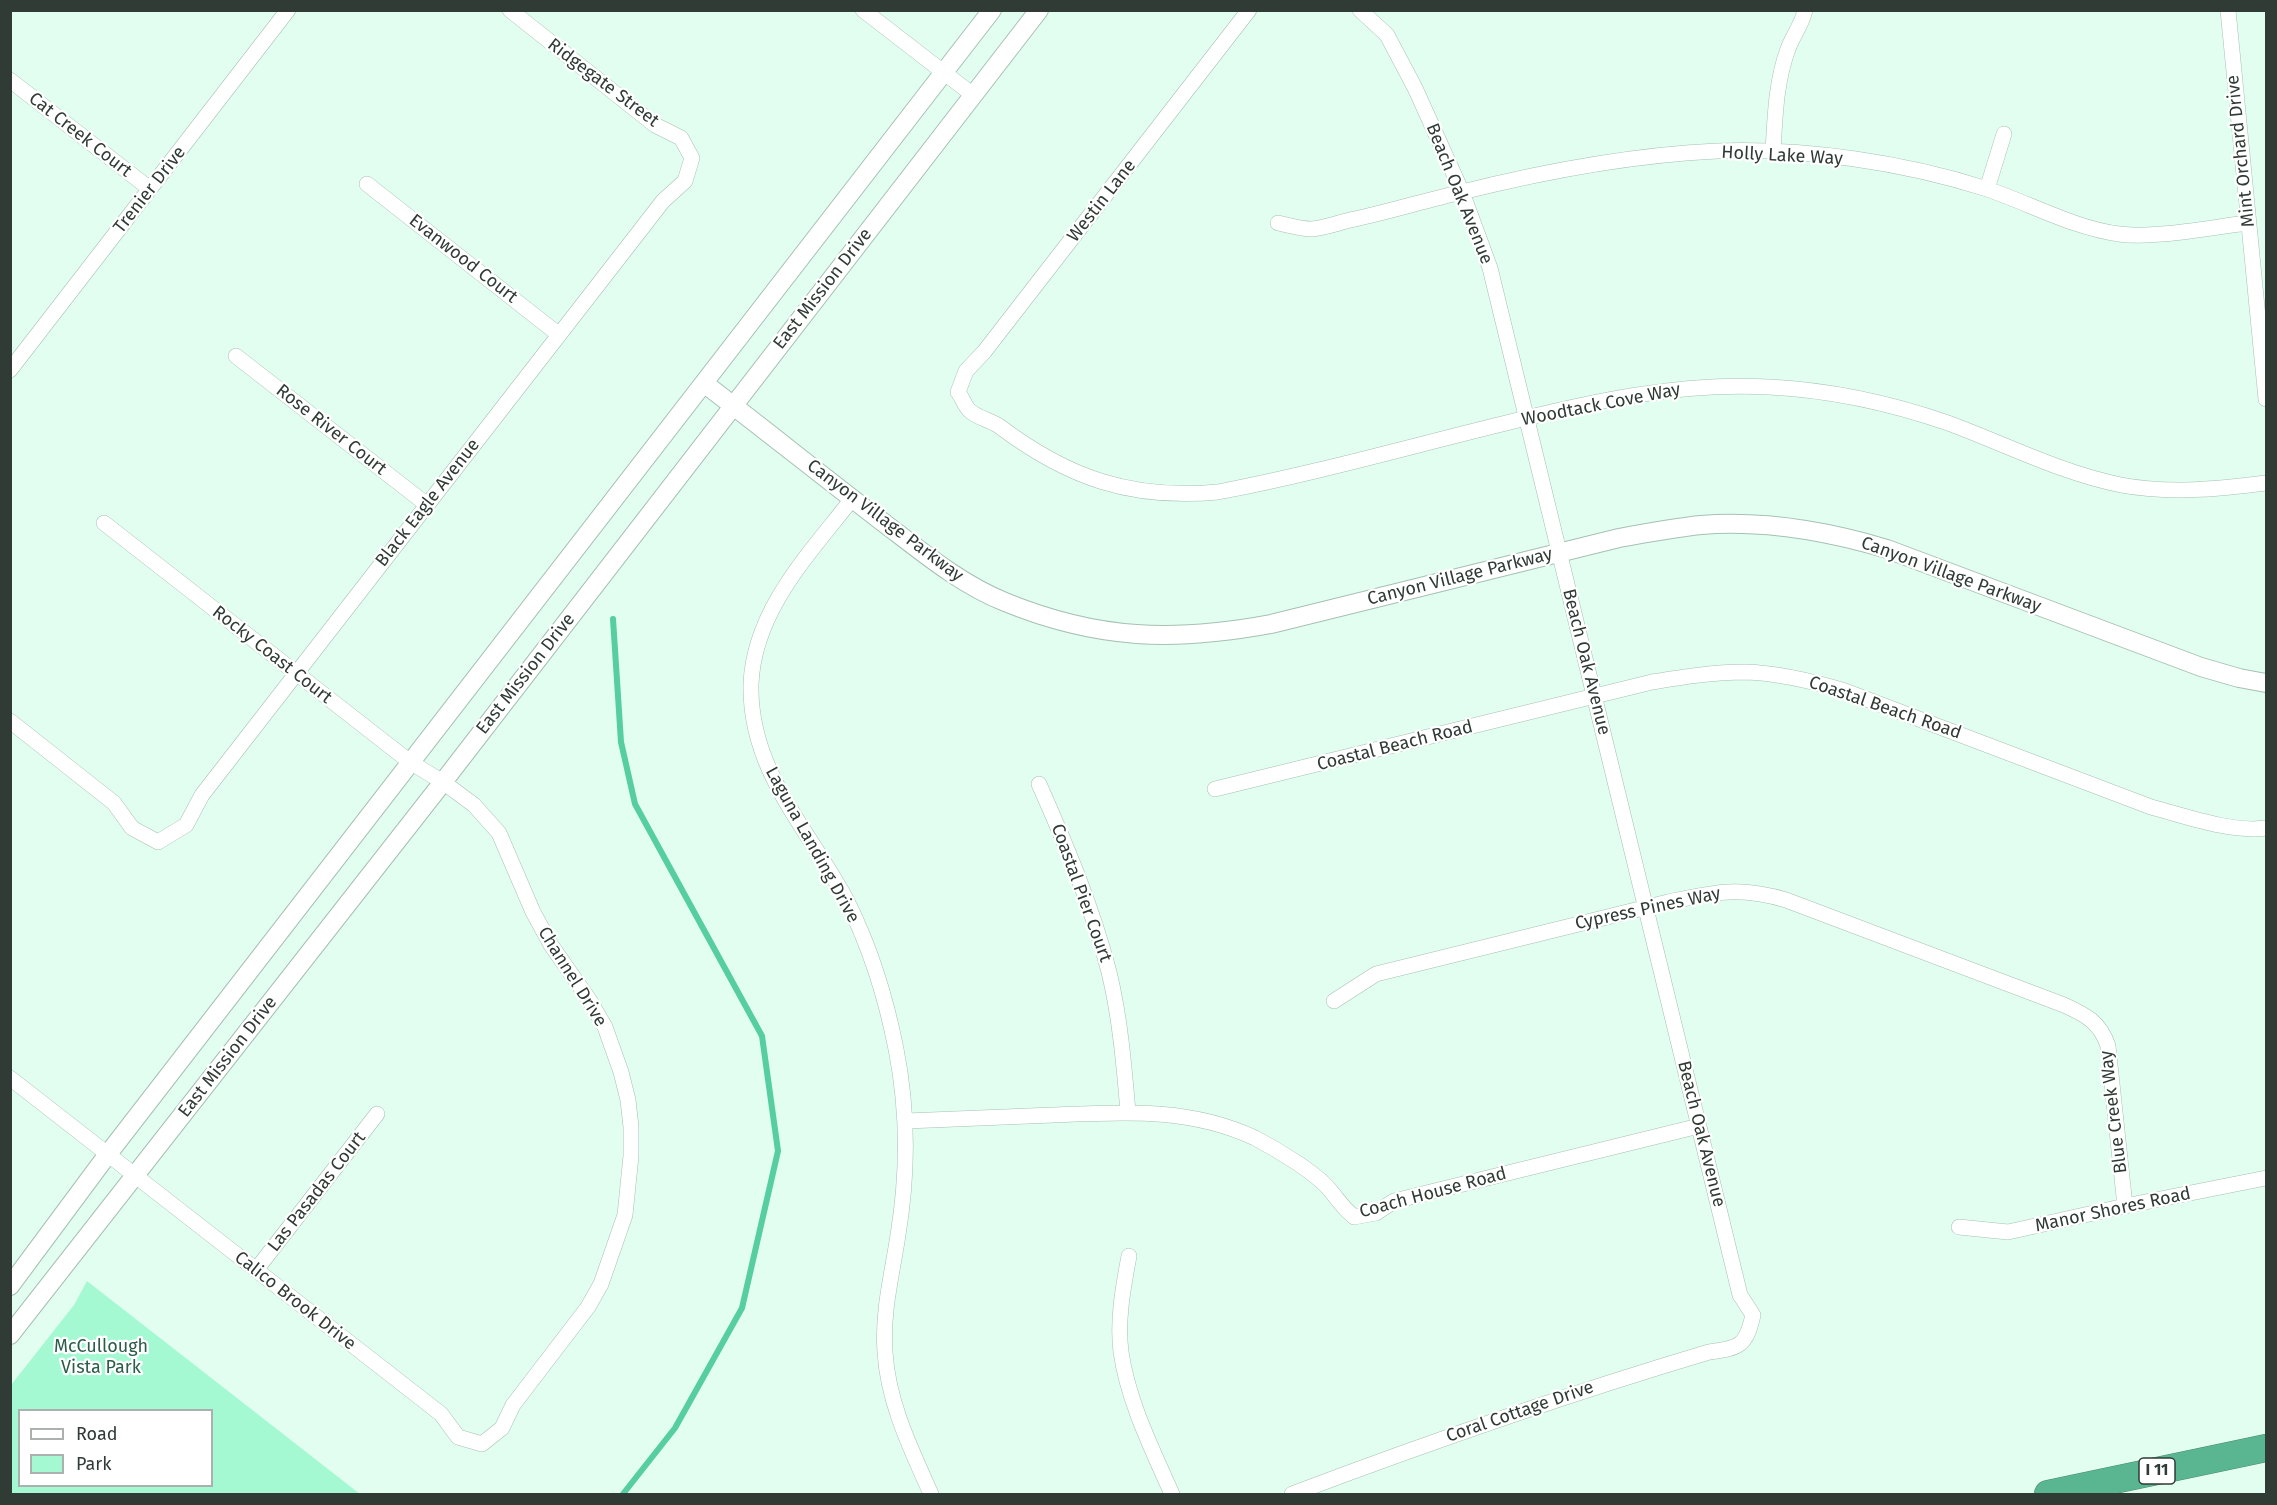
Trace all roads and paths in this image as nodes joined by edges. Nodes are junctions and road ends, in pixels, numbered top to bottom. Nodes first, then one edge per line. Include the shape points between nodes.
1 (510, 10) edge
2 (863, 10) edge
3 (992, 10) edge
4 (1039, 10) edge
5 (1249, 10) edge
6 (1360, 10) edge
7 (1805, 10) edge
8 (2228, 10) edge
9 (282, 13) edge
10 (944, 73) junction
11 (10, 80) edge
12 (973, 95) junction
13 (2004, 134) dead end
14 (1773, 151) junction
15 (692, 158) joint
16 (368, 184) dead end
17 (150, 189) junction
18 (1987, 189) junction
19 (1462, 192) junction
20 (1278, 223) dead end
21 (2248, 223) junction
22 (558, 334) junction
23 (236, 356) dead end
24 (13, 362) edge
25 (705, 384) junction
26 (958, 392) joint
27 (2266, 399) edge
28 (733, 405) junction
29 (1527, 417) junction
30 (2266, 483) edge
31 (852, 499) junction
32 (426, 504) junction
33 (104, 523) dead end
34 (1559, 552) junction
35 (296, 674) junction
36 (2266, 679) edge
37 (1596, 697) junction
38 (10, 722) edge
39 (410, 762) junction
40 (443, 782) junction
41 (1039, 784) dead end
42 (1215, 789) dead end
43 (2266, 828) edge
44 (1646, 907) junction
45 (1334, 1001) dead end
46 (2096, 1022) joint
47 (10, 1078) edge
48 (1128, 1112) junction
49 (377, 1114) dead end
50 (906, 1121) junction
51 (1699, 1126) junction
52 (108, 1154) junction
53 (135, 1176) junction
54 (2266, 1178) edge
55 (2125, 1206) junction
56 (1959, 1227) dead end
57 (1129, 1256) dead end
58 (256, 1270) junction
59 (10, 1286) edge
60 (10, 1335) edge
61 (1748, 1336) joint
62 (482, 1444) joint
63 (2266, 1448) edge
64 (931, 1494) edge
65 (1172, 1494) edge
66 (1292, 1494) edge
67 (2048, 1494) edge

1 - 15 street, Ridgegate Street via 655,125 681,138
2 - 10 street
3 - 10 street, East Mission Drive
4 - 12 street, East Mission Drive
5 - 26 street, Westin Lane via 966,371
6 - 19 street, Beach Oak Avenue via 1387,35 1400,58
7 - 14 street via 1788,47 1781,75
8 - 21 street, Mint Orchard Drive
9 - 17 street, Trenier Drive
10 - 12 street
10 - 25 street, East Mission Drive
11 - 17 street, Cat Creek Court
12 - 28 street, East Mission Drive
13 - 18 street
14 - 18 street, Holly Lake Way via 1885,164
14 - 19 street, Holly Lake Way via 1627,158
15 - 22 street, Black Eagle Avenue via 685,181 663,201
16 - 22 street, Evanwood Court
17 - 24 street, Trenier Drive
18 - 21 street, Holly Lake Way via 2121,234 2146,235
19 - 20 street, Holly Lake Way via 1311,229
19 - 29 street, Beach Oak Avenue via 1490,268
21 - 27 street, Mint Orchard Drive
22 - 32 street, Black Eagle Avenue
23 - 32 street, Rose River Court
25 - 28 street, Canyon Village Parkway
25 - 39 street, East Mission Drive
26 - 29 street, Woodtack Cove Way via 970,411 990,420 1040,455 1090,479 1137,490 1186,495 1250,486
28 - 31 street, Canyon Village Parkway
28 - 40 street, East Mission Drive
29 - 30 street, Woodtack Cove Way via 1677,389 1769,387 1889,405 2122,485 2184,490
29 - 34 street, Beach Oak Avenue
31 - 34 street, Canyon Village Parkway via 945,569 1003,601 1073,624 1142,636 1224,633 1271,624
31 - 50 street, Laguna Landing Drive via 775,603 754,660 752,703 772,778 848,903 873,964 896,1049
32 - 35 street, Black Eagle Avenue
33 - 35 street, Rocky Coast Court
34 - 36 street, Canyon Village Parkway via 1702,525 1749,524 1814,531 1887,549 2201,667
34 - 37 street, Beach Oak Avenue
35 - 38 street, Black Eagle Avenue via 202,795 186,825 158,842 132,828 114,803
35 - 39 street, Rocky Coast Court
37 - 42 street, Coastal Beach Road
37 - 43 street, Coastal Beach Road via 1699,675 1745,672 1796,678 1845,691 2151,807 2233,826
37 - 44 street, Beach Oak Avenue
39 - 40 street, Rocky Coast Court
39 - 52 street, East Mission Drive
40 - 53 street, East Mission Drive
40 - 62 street, Channel Drive via 474,805 499,833 551,945 605,1027 621,1072 631,1127 625,1215 601,1284 588,1307 513,1405 502,1428
41 - 48 street, Coastal Pier Court via 1074,864 1100,939 1116,1008
44 - 45 street, Cypress Pines Way via 1376,974
44 - 46 street, Cypress Pines Way via 1717,893 1760,893 2064,1005
44 - 51 street, Beach Oak Avenue
46 - 55 street, Blue Creek Way via 2108,1046
47 - 52 street, Calico Brook Drive
48 - 50 street, Coach House Road
48 - 51 street, Coach House Road via 1201,1120 1255,1139 1300,1166 1354,1216 1376,1213 1395,1201
49 - 58 street, Las Pasadas Court
50 - 64 street, Laguna Landing Drive via 898,1236 886,1301 885,1353 898,1417
51 - 61 street, Beach Oak Avenue via 1740,1295 1753,1315
52 - 53 street, Calico Brook Drive
52 - 59 street, East Mission Drive
53 - 58 street, Calico Brook Drive
53 - 60 street, East Mission Drive
54 - 55 street, Manor Shores Road
55 - 56 street, Manor Shores Road via 2008,1232
57 - 65 street via 1120,1312 1121,1352 1139,1415
58 - 62 street, Calico Brook Drive via 441,1414 458,1437
61 - 66 street, Coral Cottage Drive via 1732,1349 1709,1352 1566,1396
63 - 67 highway, I 11

